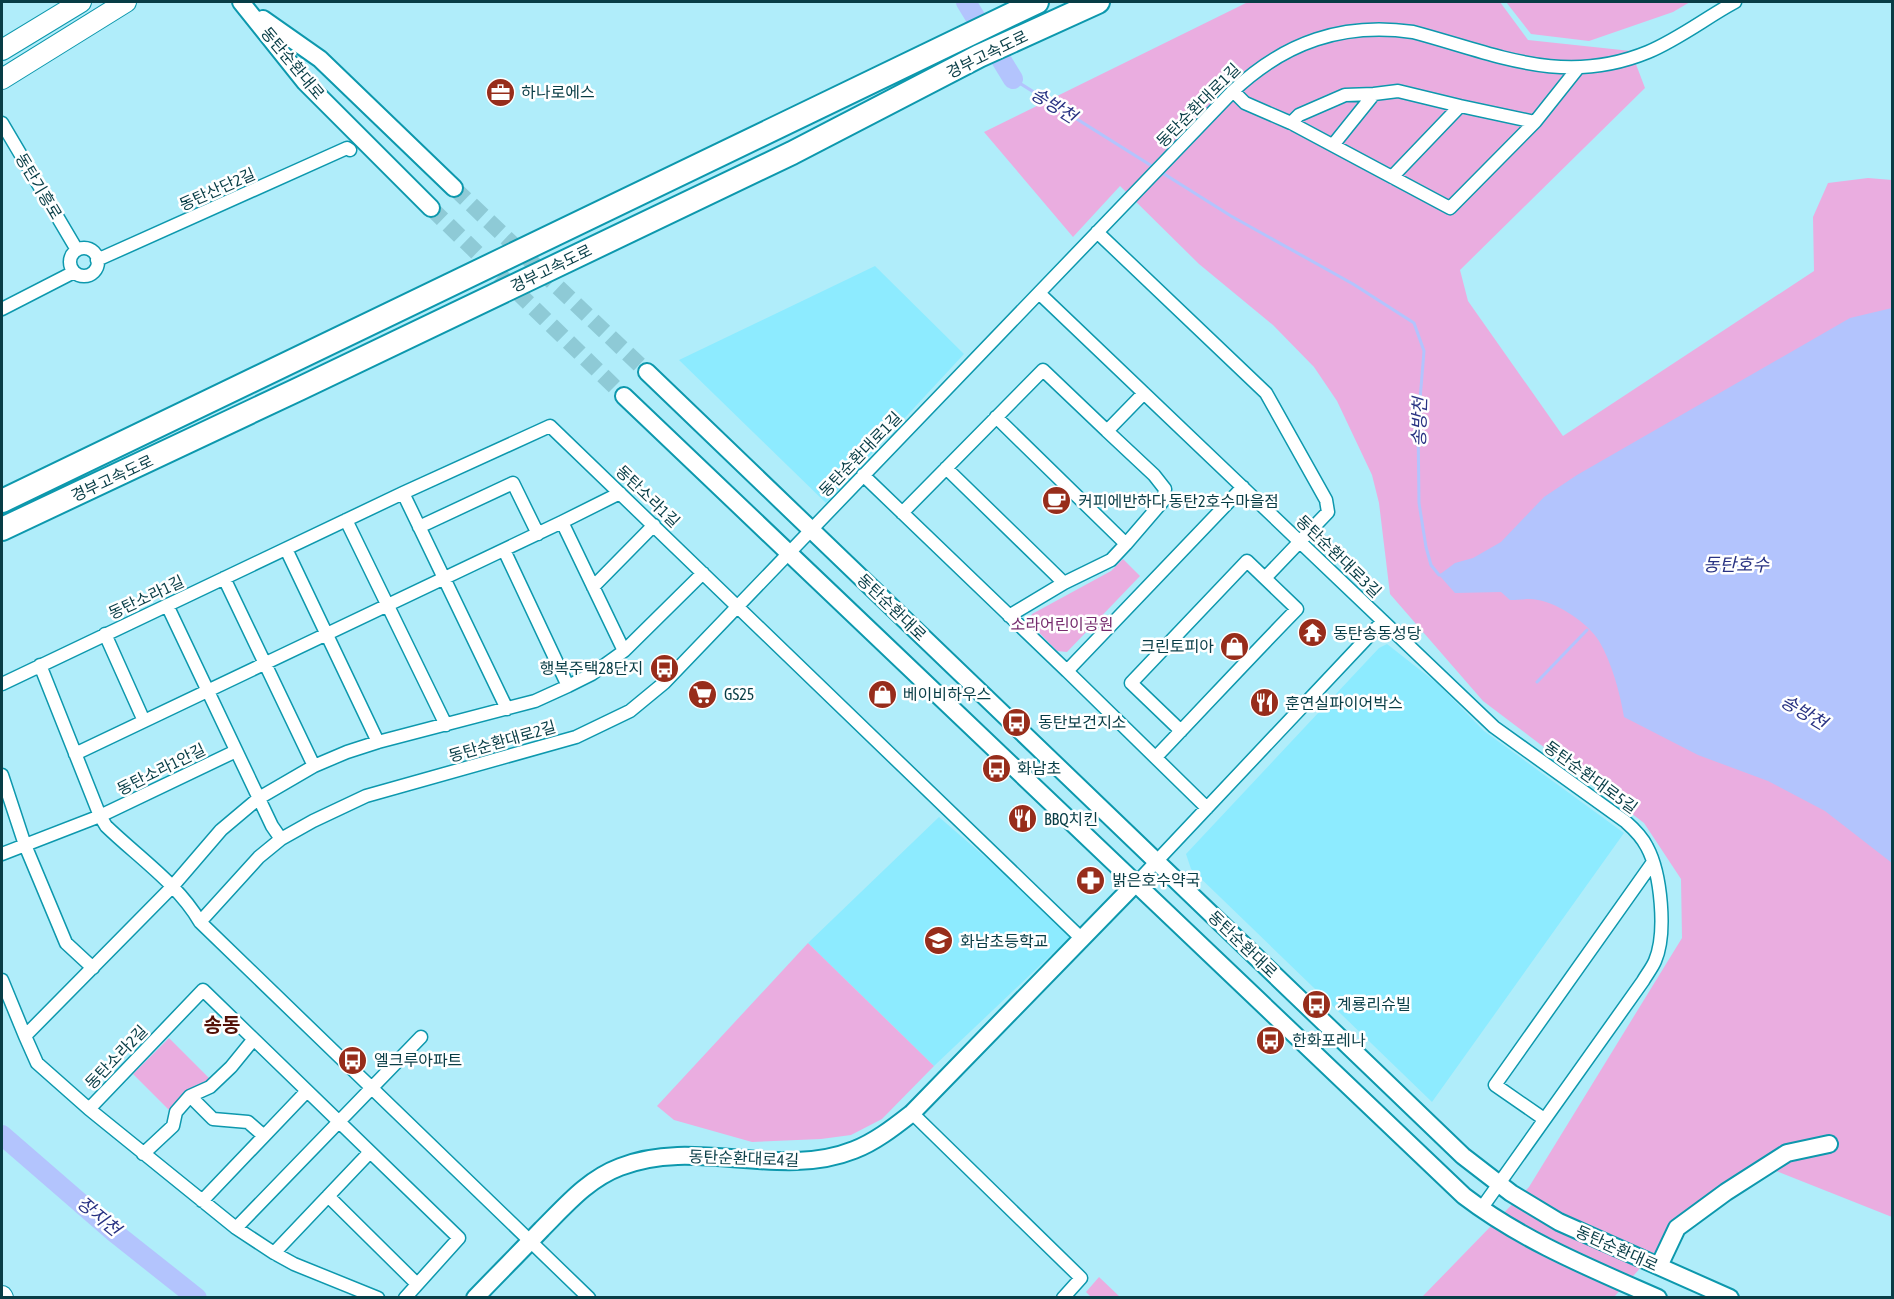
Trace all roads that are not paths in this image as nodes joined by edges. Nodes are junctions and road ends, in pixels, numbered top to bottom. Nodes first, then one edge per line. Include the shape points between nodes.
1 (81, 2) edge
2 (126, 2) edge
3 (1036, 2) edge
4 (1098, 2) edge
5 (1736, 2) edge
6 (244, 5) edge
7 (2, 50) edge
8 (1578, 68) junction
9 (2, 79) edge
10 (1233, 91) junction
11 (1374, 94) junction
12 (1460, 106) junction
13 (1535, 122) junction
14 (2, 123) edge
15 (1291, 123) junction
16 (1333, 146) junction
17 (350, 150) dead end
18 (1392, 177) junction
19 (454, 188) tunnel mouth
20 (431, 208) tunnel mouth
21 (1097, 232) junction
22 (77, 250) junction
23 (97, 260) junction
24 (74, 272) junction
25 (1039, 292) junction
26 (2, 309) edge
27 (647, 372) tunnel mouth
28 (1144, 393) junction
29 (624, 396) tunnel mouth
30 (996, 417) junction
31 (1107, 431) junction
32 (946, 468) junction
33 (863, 475) junction
34 (1243, 487) junction
35 (403, 493) junction
36 (620, 493) junction
37 (2, 501) edge
38 (902, 513) junction
39 (346, 520) junction
40 (562, 522) junction
41 (654, 525) junction
42 (419, 527) junction
43 (2, 529) edge
44 (811, 529) junction
45 (538, 534) junction
46 (1300, 542) junction
47 (1126, 544) junction
48 (285, 549) junction
49 (504, 550) junction
50 (789, 552) junction
51 (703, 573) junction
52 (224, 578) junction
53 (444, 578) junction
54 (1265, 578) junction
55 (1064, 583) junction
56 (593, 587) junction
57 (166, 605) junction
58 (388, 605) junction
59 (737, 606) junction
60 (1009, 616) junction
61 (1383, 621) junction
62 (105, 634) junction
63 (327, 634) junction
64 (624, 651) junction
65 (265, 664) junction
66 (40, 665) junction
67 (1067, 671) junction
68 (2, 684) edge
69 (568, 686) junction
70 (208, 691) junction
71 (507, 709) junction
72 (144, 721) junction
73 (446, 724) junction
74 (1181, 731) junction
75 (378, 742) junction
76 (236, 751) junction
77 (75, 754) junction
78 (1156, 758) junction
79 (314, 766) junction
80 (1015, 767) junction
81 (2, 775) edge
82 (259, 798) junction
83 (1207, 808) junction
84 (1106, 811) junction
85 (100, 816) junction
86 (281, 839) junction
87 (26, 845) junction
88 (2, 854) edge
89 (1157, 860) junction
90 (1653, 862) junction
91 (1137, 882) junction
92 (172, 887) junction
93 (1201, 903) junction
94 (200, 922) junction
95 (1180, 924) junction
96 (1082, 939) junction
97 (93, 968) junction
98 (2, 980) edge
99 (25, 1036) junction
100 (421, 1036) dead end
101 (253, 1040) junction
102 (372, 1088) junction
103 (307, 1091) junction
104 (190, 1096) junction
105 (89, 1108) junction
106 (912, 1113) junction
107 (1544, 1119) junction
108 (339, 1121) junction
109 (264, 1136) junction
110 (1829, 1144) dead end
111 (370, 1152) junction
112 (143, 1154) junction
113 (1498, 1184) junction
114 (328, 1196) junction
115 (202, 1201) junction
116 (1481, 1209) junction
117 (236, 1228) junction
118 (530, 1241) junction
119 (274, 1253) junction
120 (1659, 1266) junction
121 (417, 1284) junction
122 (378, 1298) edge
123 (405, 1298) edge
124 (475, 1298) edge
125 (589, 1298) edge
126 (1063, 1298) edge
127 (1658, 1298) edge
128 (1730, 1298) edge

1 - 7 main road
2 - 9 main road
3 - 37 highway, 경부고속도로
4 - 43 highway, 경부고속도로 via 299,390
5 - 8 street, 동탄순환대로1길 via 1651,51 1625,61
6 - 19 main road, 동탄순환대로 via 320,59
6 - 20 main road, 동탄순환대로 via 305,82
8 - 10 street, 동탄순환대로1길 via 1543,67 1413,32 1375,29 1338,33 1302,45 1268,62
8 - 13 street
10 - 15 street via 1245,103
10 - 21 street, 동탄순환대로1길
11 - 12 street via 1398,91
11 - 15 street via 1345,95 1299,115
11 - 16 street
12 - 13 street
12 - 18 street
13 - 18 street via 1450,208
14 - 22 street, 동탄기흥로
15 - 16 street
16 - 18 street
17 - 23 street, 동탄산단2길 via 347,148
21 - 25 street, 동탄순환대로1길
21 - 46 street via 1266,393 1326,500 1328,512
22 - 23 street via 91,250
22 - 24 street via 70,261
23 - 24 street via 90,274 81,276
24 - 26 street
25 - 28 street, 동탄순환대로3길
25 - 33 street, 동탄순환대로1길
27 - 44 main road, 동탄순환대로
28 - 31 street
28 - 34 street, 동탄순환대로3길
29 - 50 main road, 동탄순환대로
30 - 31 street via 1043,370
30 - 32 street
30 - 47 street
31 - 47 street via 1165,489 1163,501
32 - 38 street
32 - 55 street
33 - 38 street
33 - 44 street, 동탄순환대로1길
34 - 46 street, 동탄순환대로3길
34 - 67 street
35 - 36 street, 동탄소라1길 via 550,426
35 - 39 street, 동탄소라1길
35 - 42 street
36 - 40 street
36 - 41 street, 동탄소라1길
38 - 60 street
39 - 48 street, 동탄소라1길
39 - 58 street
40 - 45 street
40 - 56 street
41 - 51 street, 동탄소라1길
41 - 56 street
42 - 45 street via 513,483
42 - 53 street
44 - 50 street, 동탄순환대로1길
44 - 84 main road, 동탄순환대로
45 - 49 street
46 - 54 street
46 - 61 street, 동탄순환대로3길
47 - 55 street via 1111,560
48 - 52 street, 동탄소라1길
48 - 63 street
49 - 53 street
49 - 69 street
50 - 59 street, 동탄순환대로2길
50 - 80 main road, 동탄순환대로
51 - 59 street, 동탄소라1길
51 - 64 street
52 - 57 street, 동탄소라1길
52 - 65 street
53 - 58 street
53 - 71 street
54 - 74 street via 1297,609
54 - 74 street via 1247,561 1131,683
55 - 60 street
56 - 64 street
57 - 62 street, 동탄소라1길
57 - 70 street
58 - 63 street
58 - 73 street
59 - 86 street, 동탄순환대로2길 via 664,683 630,711 604,725 527,753 366,796
59 - 96 street, 동탄소라1길
60 - 67 street
61 - 83 street, 동탄순환대로3길
61 - 90 street, 동탄순환대로5길 via 1494,727 1626,822 1639,834
62 - 66 street, 동탄소라1길
62 - 72 street
63 - 65 street
63 - 75 street
64 - 69 street
65 - 70 street
65 - 79 street
66 - 68 street, 동탄소라1길
66 - 77 street
67 - 78 street
69 - 71 street
70 - 72 street
70 - 76 street
71 - 73 street
72 - 77 street
73 - 75 street
74 - 78 street
75 - 79 street
76 - 82 street
76 - 85 street, 동탄소라1안길
77 - 85 street
78 - 83 street
79 - 82 street
80 - 84 main road via 1050,791 1095,831 1104,825
80 - 91 main road, 동탄순환대로
81 - 87 street
82 - 86 street
82 - 92 street via 221,830
83 - 89 street, 동탄순환대로3길
84 - 89 main road, 동탄순환대로
85 - 87 street, 동탄소라1안길
85 - 92 street
86 - 94 street, 동탄순환대로2길 via 259,857
87 - 88 street, 동탄소라1안길
87 - 97 street via 66,943
89 - 91 street, 동탄순환대로3길
89 - 93 main road, 동탄순환대로
90 - 107 street, 동탄순환대로5길 via 1663,916 1655,961
90 - 107 street via 1495,1085
91 - 95 main road, 동탄순환대로
91 - 96 main road, 동탄순환대로4길
92 - 94 street
92 - 97 street
93 - 95 main road via 1189,902 1180,908
93 - 113 main road, 동탄순환대로 via 1463,1156
94 - 102 street
95 - 116 main road, 동탄순환대로 via 1440,1175
96 - 106 main road, 동탄순환대로4길
97 - 99 street
98 - 99 street
99 - 105 street via 37,1063
100 - 102 street
101 - 103 street, 동탄소라2길
101 - 104 street via 210,1087
101 - 105 street, 동탄소라2길 via 203,990
102 - 108 street
102 - 118 street
103 - 108 street, 동탄소라2길
103 - 109 street
104 - 109 street via 213,1119 248,1122
104 - 112 street via 176,1112 173,1126
105 - 112 street, 동탄소라2길
106 - 118 main road, 동탄순환대로4길 via 855,1150 826,1158 796,1161 679,1156 621,1166 578,1193
106 - 126 street via 1081,1278
107 - 113 street, 동탄순환대로5길
108 - 111 street, 동탄소라2길
108 - 117 street
109 - 115 street
110 - 120 main road via 1787,1153 1726,1192 1677,1228
111 - 114 street
111 - 121 street, 동탄소라2길 via 459,1238
112 - 115 street, 동탄소라2길
113 - 116 street, 동탄순환대로5길
113 - 120 main road, 동탄순환대로 via 1559,1222
114 - 119 street
114 - 121 street
115 - 117 street, 동탄소라2길
116 - 127 main road, 동탄순환대로 via 1557,1253
117 - 119 street, 동탄소라2길
118 - 124 main road, 동탄순환대로4길
118 - 125 street
119 - 122 street, 동탄소라2길
120 - 128 main road, 동탄순환대로
121 - 123 street, 동탄소라2길

